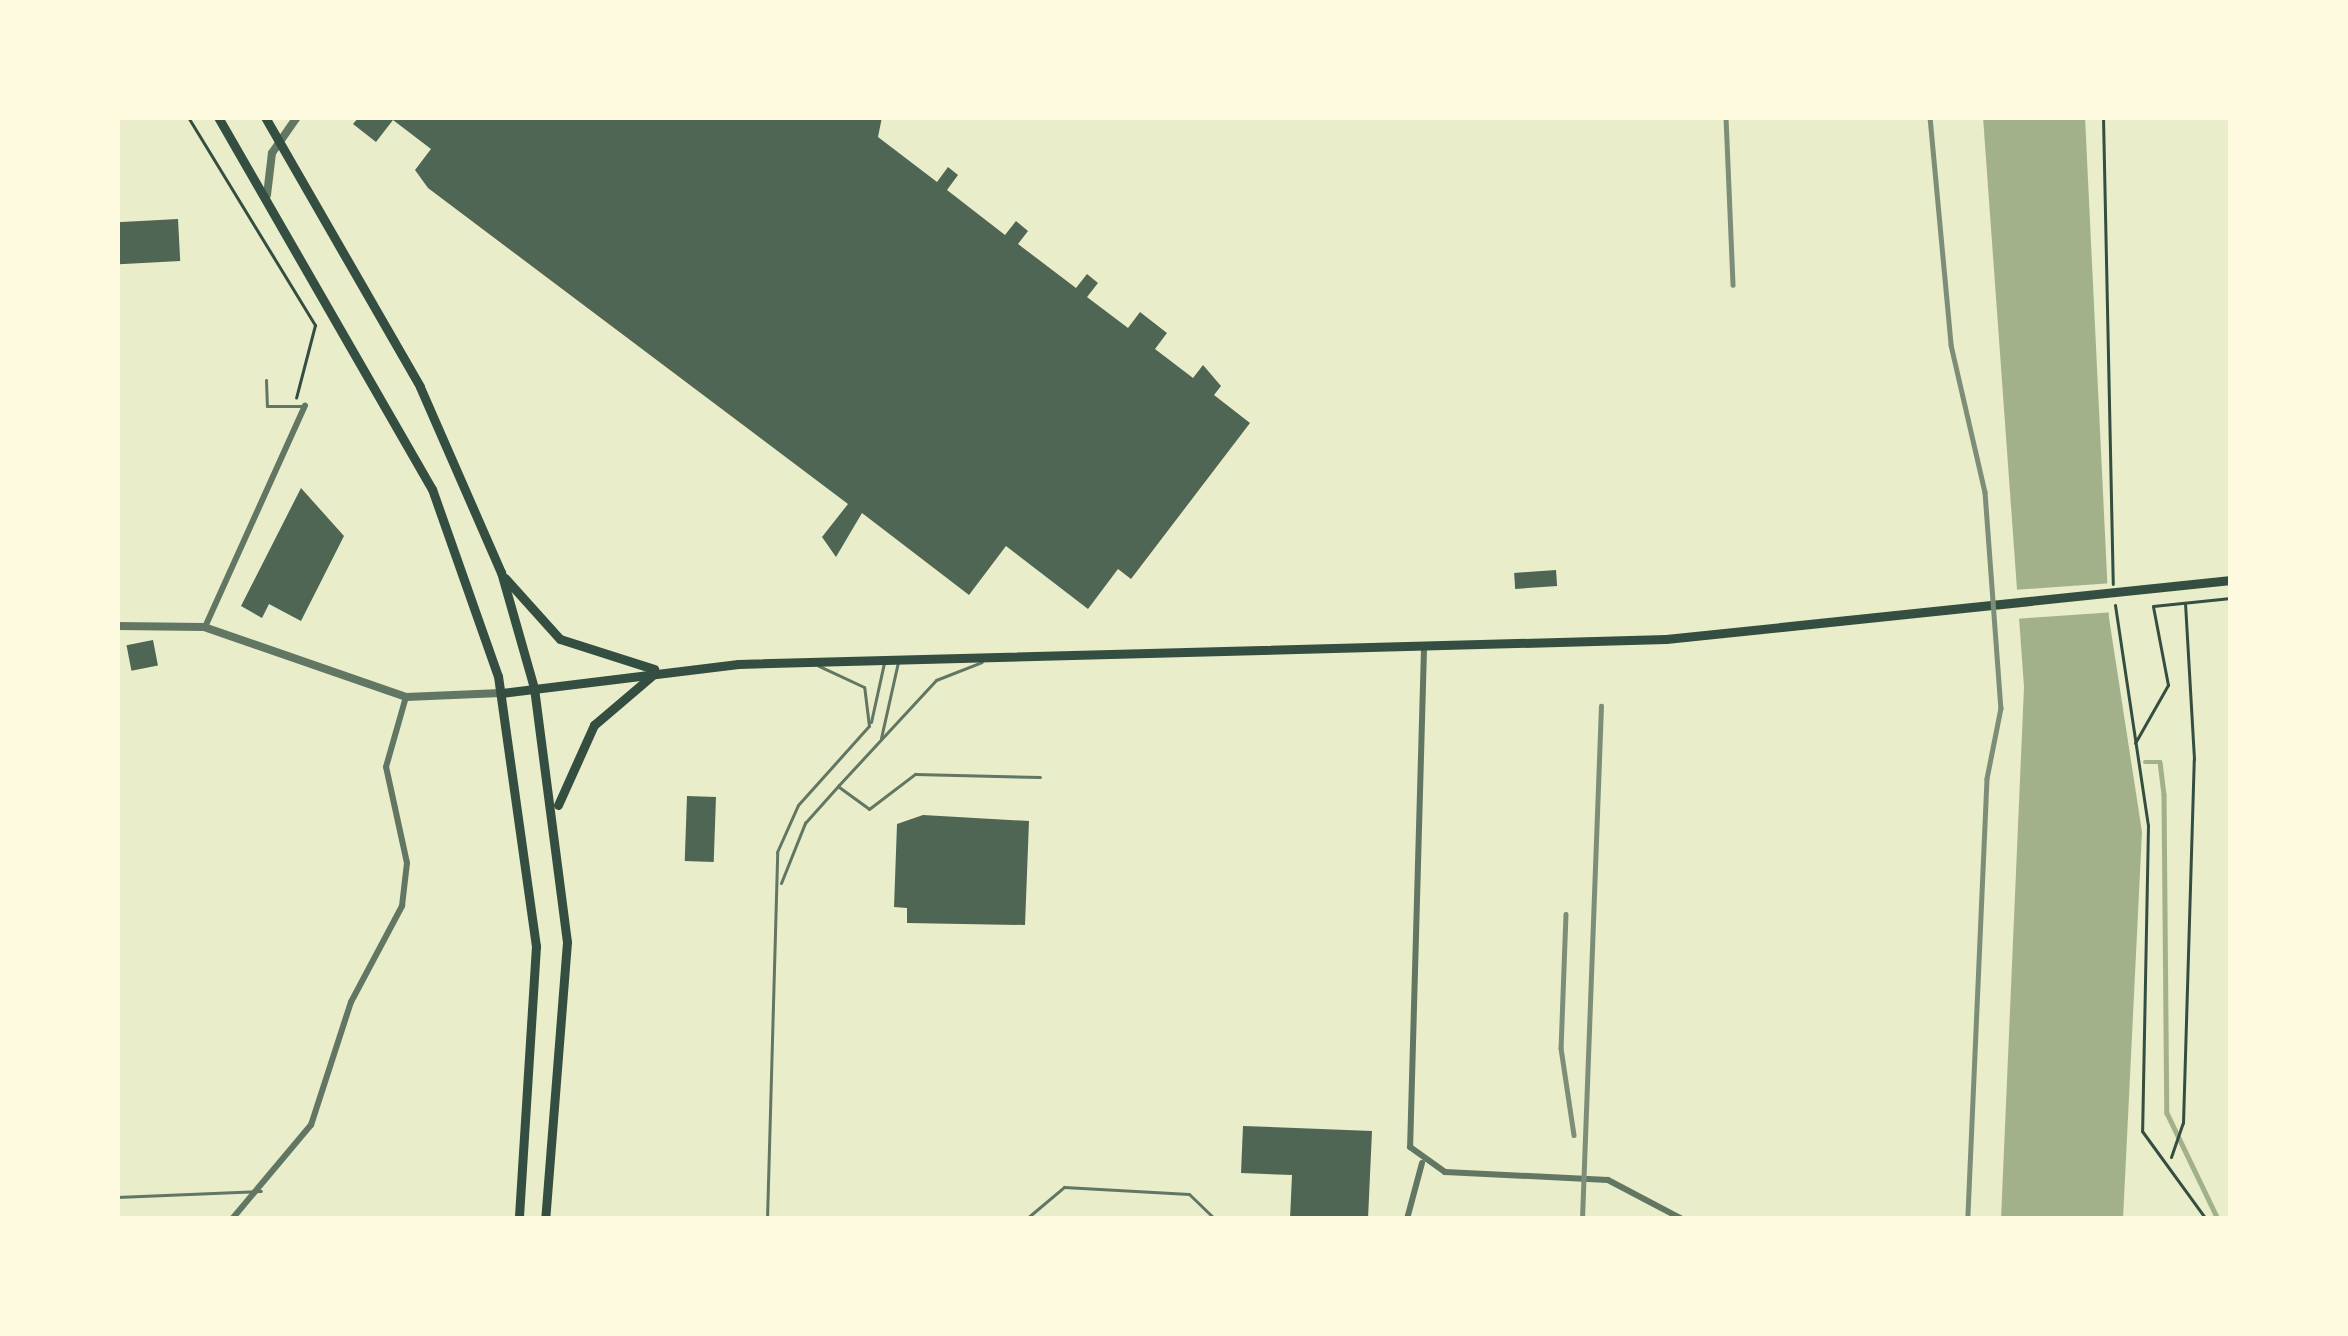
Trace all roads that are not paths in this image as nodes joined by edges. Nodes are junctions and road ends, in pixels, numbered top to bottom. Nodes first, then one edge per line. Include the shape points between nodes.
1 (218, 117) edge
2 (265, 117) edge
3 (297, 117) edge
4 (280, 142) junction
5 (268, 195) junction
6 (266, 380) dead end
7 (305, 406) joint
8 (501, 572) junction
9 (2231, 580) edge
10 (117, 626) edge
11 (204, 628) junction
12 (1424, 649) junction
13 (991, 659) junction
14 (897, 660) junction
15 (884, 661) junction
16 (806, 662) junction
17 (659, 670) junction
18 (534, 688) junction
19 (502, 692) junction
20 (406, 697) junction
21 (869, 726) junction
22 (880, 740) junction
23 (1040, 777) dead end
24 (838, 786) junction
25 (556, 814) junction
26 (781, 884) junction
27 (1422, 1163) junction
28 (261, 1191) junction
29 (117, 1197) edge
30 (232, 1219) edge
31 (519, 1219) edge
32 (545, 1219) edge
33 (767, 1219) edge
34 (801, 1219) edge
35 (848, 1219) edge
36 (1026, 1219) edge
37 (1215, 1219) edge
38 (1407, 1219) edge
39 (1682, 1219) edge

1 - 5 main road
2 - 4 main road
3 - 4 street
4 - 5 street
4 - 8 main road via 420,387
5 - 19 main road via 432,490
6 - 7 lane via 267,406
7 - 11 street
8 - 17 main road via 560,639
8 - 18 main road
9 - 12 main road via 1666,639
10 - 11 street
11 - 20 street
12 - 13 main road
12 - 27 street via 1406,1125
13 - 14 main road
13 - 22 lane via 936,680
14 - 15 main road
14 - 22 lane
15 - 16 main road
15 - 21 lane
16 - 17 main road
16 - 21 lane via 864,687
17 - 18 main road
17 - 25 main road via 594,725
18 - 19 main road
18 - 25 main road
19 - 20 street
19 - 31 main road via 536,946
20 - 28 street via 386,767 407,863 402,906 350,1002 311,1125
21 - 26 lane via 788,819
22 - 24 lane
23 - 24 lane via 915,774 869,809
24 - 26 lane via 806,823
25 - 32 main road via 566,1019
26 - 33 lane
27 - 38 street
27 - 39 street via 1608,1180
28 - 29 lane
28 - 30 street
34 - 35 lane
36 - 37 lane via 1064,1187 1189,1194

